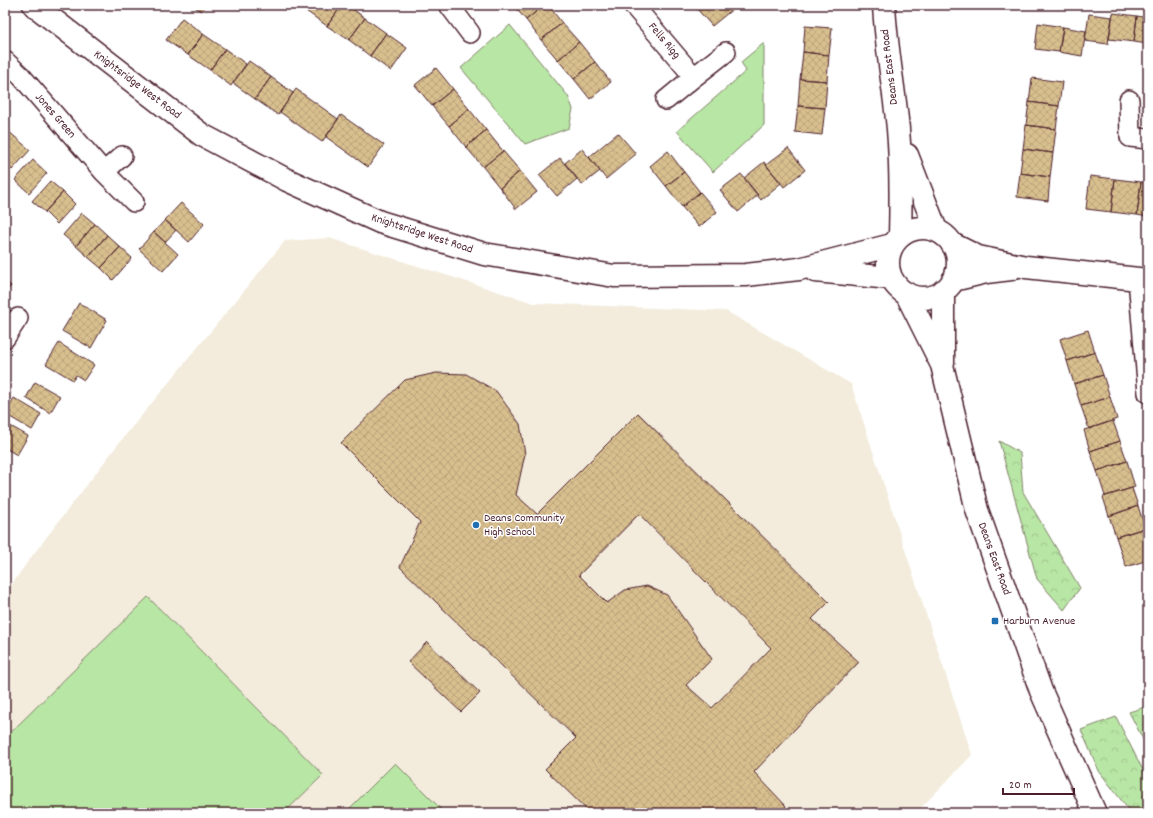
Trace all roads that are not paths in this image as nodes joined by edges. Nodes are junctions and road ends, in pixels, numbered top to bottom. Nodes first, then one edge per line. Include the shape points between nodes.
1 (34, 5) edge
2 (449, 5) edge
3 (634, 5) edge
4 (884, 5) edge
5 (470, 33) dead end
6 (726, 52) dead end
7 (5, 61) edge
8 (694, 77) junction
9 (666, 100) dead end
10 (1129, 100) dead end
11 (898, 129) junction
12 (1148, 139) edge
13 (122, 156) dead end
14 (104, 172) junction
15 (134, 202) dead end
16 (936, 230) junction
17 (896, 240) junction
18 (952, 244) junction
19 (1026, 267) junction
20 (799, 269) junction
21 (1143, 279) edge
22 (898, 286) junction
23 (948, 286) junction
24 (18, 318) dead end
25 (5, 338) edge
26 (942, 365) junction
27 (1148, 392) edge
28 (1096, 813) edge

1 - 20 street, Knightsridge West Road via 202,135 287,180 380,222 484,254 614,276 746,275
2 - 5 street
3 - 8 street, Fells Rigg
4 - 11 street, Deans East Road via 886,43
6 - 8 street
7 - 14 street, Jones Green
8 - 9 street
10 - 12 street via 1130,137
11 - 16 street, Deans East Road
11 - 17 street, Deans East Road via 901,183
13 - 14 street
14 - 15 street, Jones Green
16 - 17 street via 912,229
16 - 18 street
17 - 20 street, Knightsridge West Road
17 - 22 street via 888,256 888,267
18 - 19 street via 978,257
18 - 23 street via 958,262
19 - 21 street
19 - 23 street via 986,272
20 - 22 street, Knightsridge West Road
21 - 27 street
22 - 23 street via 918,297 931,296
22 - 26 street, Deans East Road
23 - 26 street, Deans East Road
24 - 25 street
26 - 28 street, Deans East Road via 977,510 1041,691

